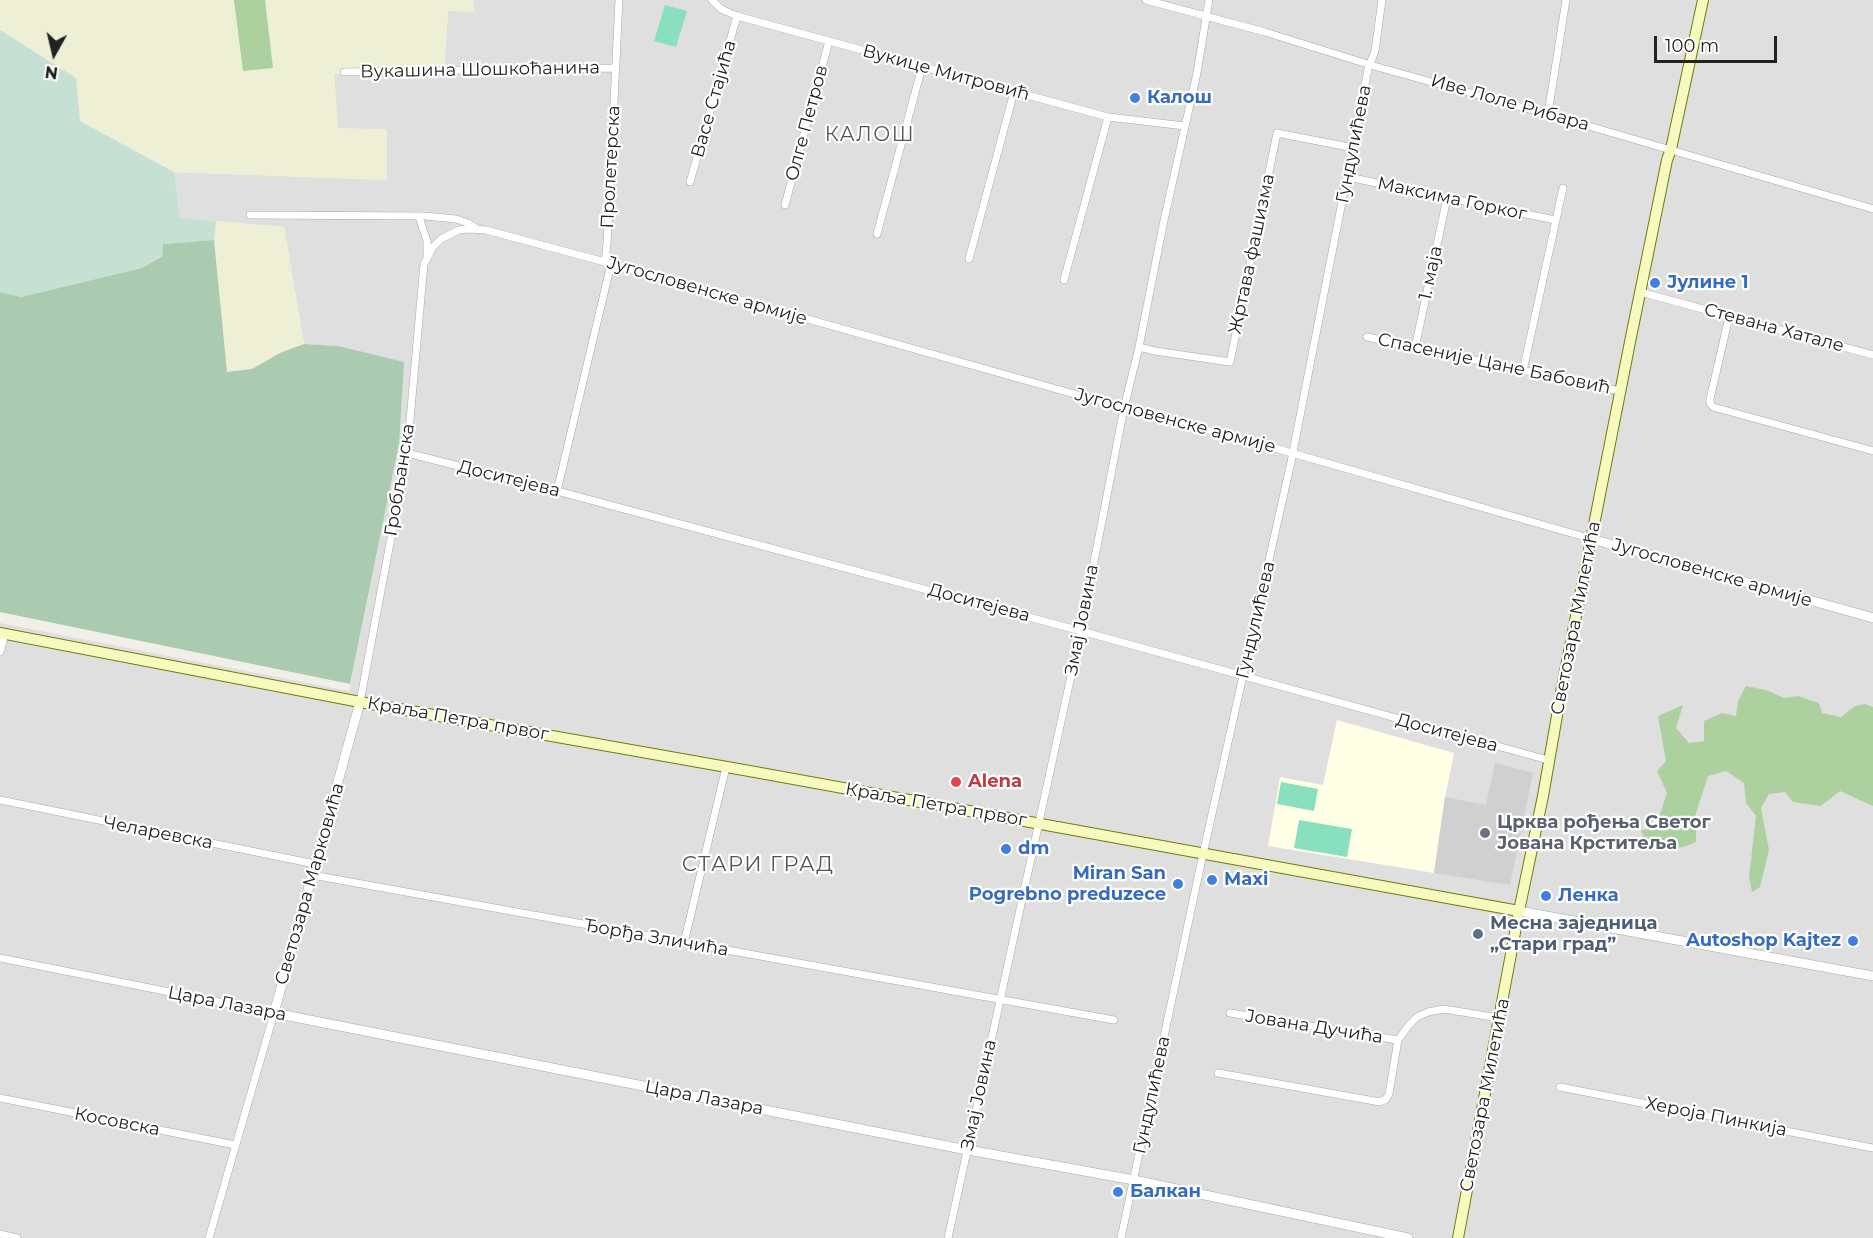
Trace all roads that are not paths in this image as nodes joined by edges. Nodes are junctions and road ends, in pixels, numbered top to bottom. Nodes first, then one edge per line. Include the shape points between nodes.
1 (619, 0) edge
2 (712, 0) edge
3 (1146, 0) edge
4 (1209, 0) edge
5 (1382, 0) edge
6 (1566, 0) edge
7 (1703, 0) edge
8 (737, 16) junction
9 (1206, 16) junction
10 (829, 41) junction
11 (1370, 64) junction
12 (922, 67) junction
13 (616, 68) junction
14 (344, 72) dead end
15 (1014, 92) junction
16 (1548, 114) junction
17 (1108, 117) junction
18 (1185, 126) junction
19 (1354, 148) junction
20 (1671, 149) junction
21 (1348, 177) junction
22 (690, 182) dead end
23 (1563, 188) dead end
24 (1447, 198) junction
25 (785, 205) dead end
26 (1873, 209) edge
27 (250, 215) dead end
28 (420, 217) junction
29 (1555, 220) junction
30 (477, 229) junction
31 (877, 234) dead end
32 (427, 256) junction
33 (969, 259) dead end
34 (608, 263) junction
35 (1064, 280) dead end
36 (1640, 292) junction
37 (1729, 317) junction
38 (1367, 337) dead end
39 (1139, 346) junction
40 (1415, 348) junction
41 (1873, 355) edge
42 (1523, 371) junction
43 (1620, 391) junction
44 (1124, 408) junction
45 (1873, 451) edge
46 (408, 453) junction
47 (1293, 453) junction
48 (557, 491) junction
49 (1592, 539) junction
50 (1873, 618) edge
51 (1081, 631) junction
52 (2, 634) edge
53 (0, 652) edge
54 (1244, 676) junction
55 (360, 702) junction
56 (1548, 760) junction
57 (726, 767) junction
58 (0, 800) edge
59 (1040, 824) junction
60 (1203, 854) junction
61 (315, 864) junction
62 (312, 875) junction
63 (1519, 911) junction
64 (684, 943) junction
65 (0, 958) edge
66 (1873, 976) edge
67 (1000, 999) junction
68 (274, 1013) junction
69 (1230, 1014) dead end
70 (1499, 1018) junction
71 (1114, 1020) dead end
72 (1398, 1040) junction
73 (1218, 1073) dead end
74 (1560, 1087) dead end
75 (0, 1098) edge
76 (235, 1145) junction
77 (1873, 1148) edge
78 (966, 1149) junction
79 (1134, 1180) junction
80 (0, 1234) edge
81 (17, 1238) edge
82 (209, 1238) edge
83 (948, 1238) edge
84 (1121, 1238) edge
85 (1408, 1238) edge
86 (1458, 1238) edge

1 - 13 street, Пролетерска
2 - 8 street, Вукице Митровић
3 - 9 street, Иве Лоле Рибара
4 - 9 street, Змај Јовина
5 - 11 street, Гундулићева
6 - 16 street
7 - 20 main road, Светозара Милетића
8 - 10 street, Вукице Митровић
8 - 22 street, Васе Стајића
9 - 11 street, Иве Лоле Рибара
9 - 18 street, Змај Јовина
10 - 12 street, Вукице Митровић
10 - 25 street, Олге Петров
11 - 16 street, Иве Лоле Рибара
11 - 19 street, Гундулићева
12 - 15 street, Вукице Митровић
12 - 31 street
13 - 14 street, Вукашина Шошкоћанина
13 - 34 street, Пролетерска
15 - 17 street, Вукице Митровић
15 - 33 street
16 - 20 street, Иве Лоле Рибара
17 - 18 street, Вукице Митровић
17 - 35 street
18 - 39 street, Змај Јовина
19 - 21 street, Гундулићева
19 - 39 street, Жртава фашизма via 1277,133 1230,362
20 - 26 street, Иве Лоле Рибара
20 - 36 main road, Светозара Милетића
21 - 24 street, Максима Горког
21 - 47 street, Гундулићева
23 - 29 street
24 - 29 street, Максима Горког
24 - 40 street, 1. маја
27 - 28 street, Југословенске армије
28 - 30 street, Југословенске армије via 456,219
28 - 32 street
29 - 42 street
30 - 32 street, Југословенске армије via 459,230 441,239
30 - 34 street, Југословенске армије
32 - 46 street, Гробљанска via 422,274
34 - 44 street, Југословенске армије
34 - 48 street, Пролетерска
36 - 37 street, Стевана Хатале
36 - 43 main road, Светозара Милетића
37 - 41 street, Стевана Хатале
37 - 45 street via 1710,399 1713,407
38 - 40 street, Спасеније Цане Бабовић
39 - 44 street, Змај Јовина
40 - 42 street, Спасеније Цане Бабовић
42 - 43 street, Спасеније Цане Бабовић
43 - 49 main road, Светозара Милетића
44 - 47 street, Југословенске армије
44 - 51 street, Змај Јовина
46 - 48 street, Доситејева
46 - 55 street, Гробљанска
47 - 49 street, Југословенске армије
47 - 54 street, Гундулићева
48 - 51 street, Доситејева
49 - 50 street, Југословенске армије
49 - 56 main road, Светозара Милетића
51 - 54 street, Доситејева
51 - 59 street, Змај Јовина
52 - 53 street
52 - 55 main road, Краља Петра првог
54 - 56 street, Доситејева
54 - 60 street, Гундулићева
55 - 57 main road, Краља Петра првог
55 - 61 street, Светозара Марковића
56 - 63 main road, Светозара Милетића
57 - 59 main road, Краља Петра првог
57 - 64 street
58 - 61 street, Челаревска
59 - 60 main road, Краља Петра првог
59 - 67 street, Змај Јовина
60 - 63 main road, Краља Петра првог
60 - 79 street, Гундулићева
61 - 62 street, Светозара Марковића
62 - 64 street, Ђорђа Зличића
62 - 68 street, Светозара Марковића
63 - 66 street, Краља Петра првог
63 - 70 main road, Светозара Милетића
64 - 67 street, Ђорђа Зличића
65 - 68 street, Цара Лазара
67 - 71 street, Ђорђа Зличића
67 - 78 street, Змај Јовина
68 - 76 street, Светозара Марковића
68 - 78 street, Цара Лазара
69 - 72 street, Јована Дучића
70 - 72 street via 1435,1010 1412,1021
70 - 86 main road, Светозара Милетића
72 - 73 street via 1389,1094 1380,1102
74 - 77 street, Хероја Пинкија
75 - 76 street, Косовска
76 - 82 street, Светозара Марковића
78 - 79 street, Цара Лазара
78 - 83 street, Змај Јовина
79 - 84 street, Гундулићева
79 - 85 street, Цара Лазара
80 - 81 street

